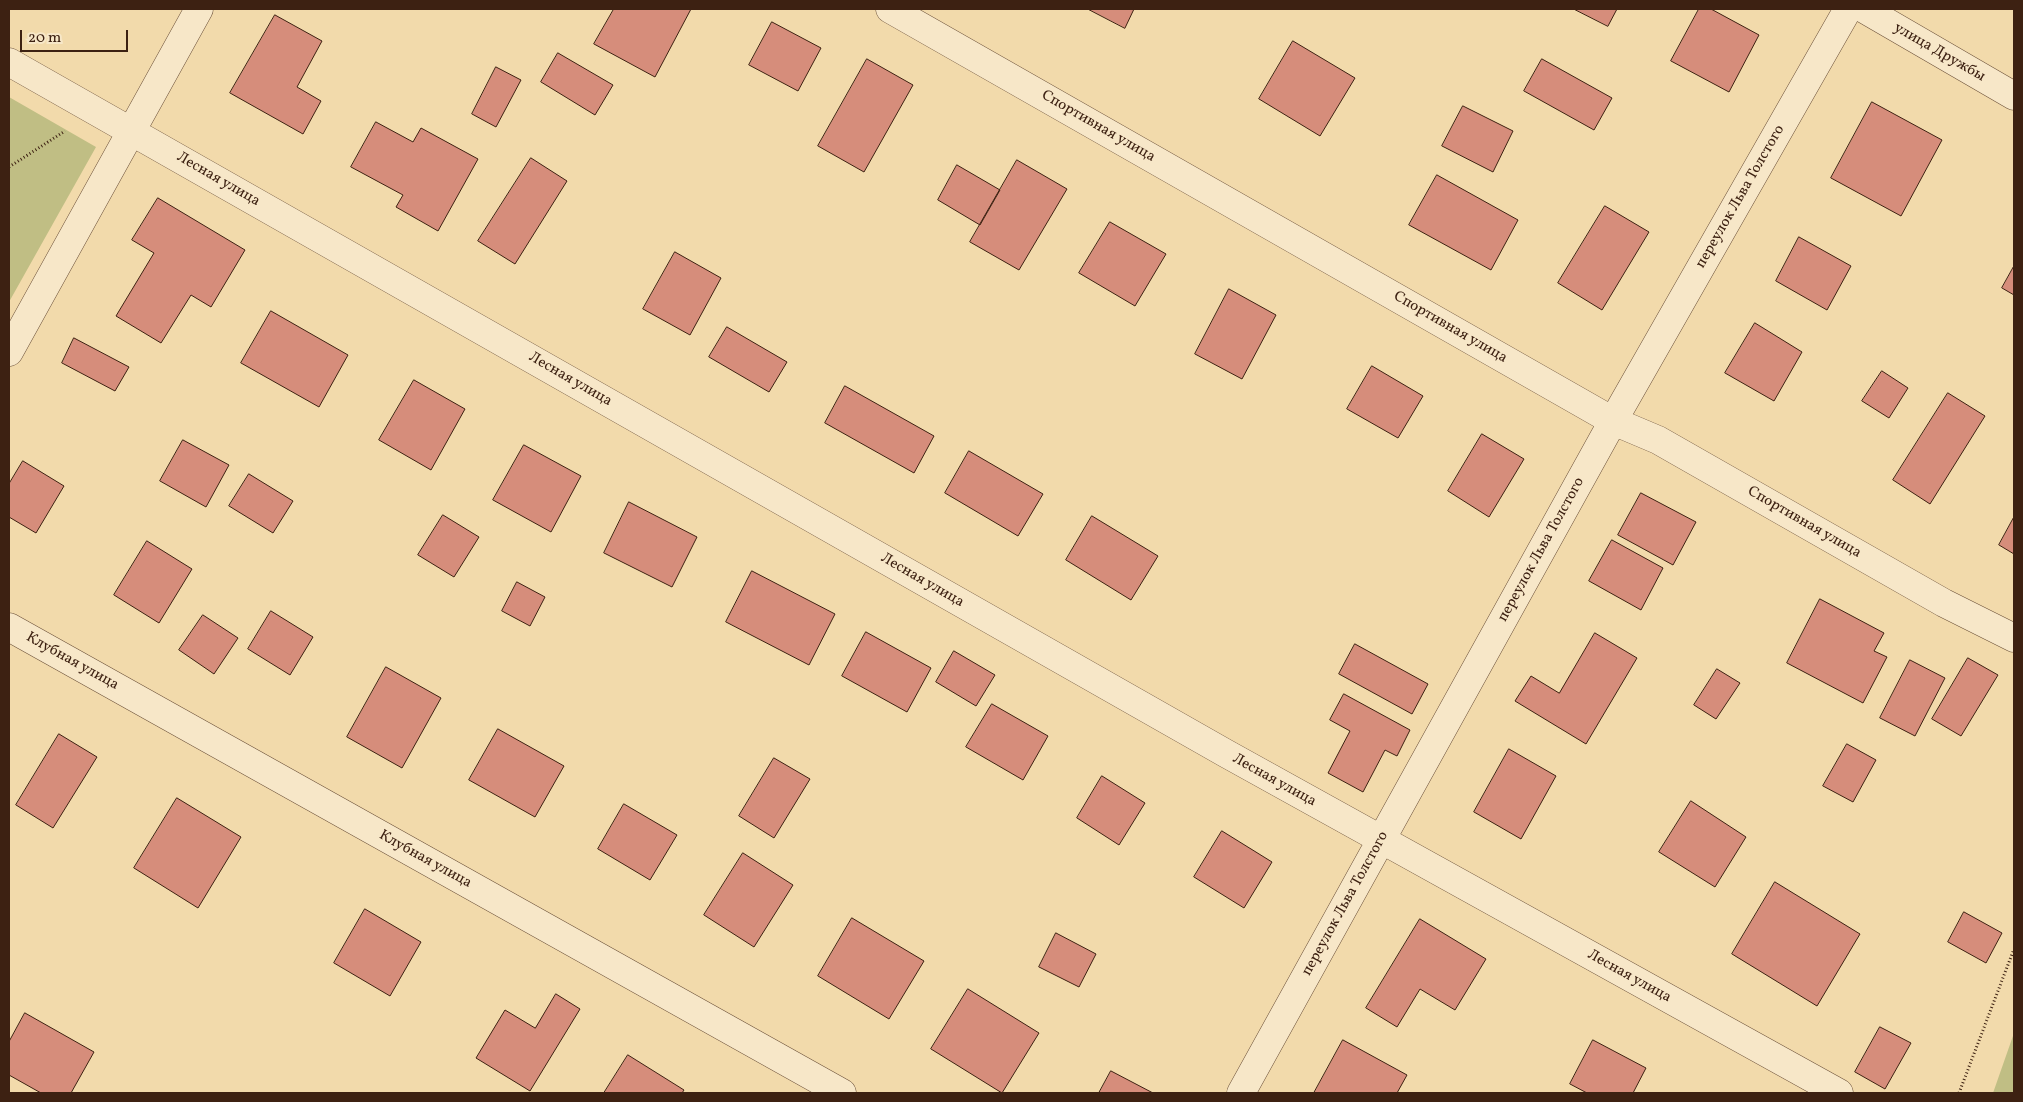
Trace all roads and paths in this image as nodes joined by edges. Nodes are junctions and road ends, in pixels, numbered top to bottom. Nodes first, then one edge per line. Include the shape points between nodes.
1 (199, 9) edge
2 (890, 9) edge
3 (1848, 9) edge
4 (1864, 9) edge
5 (9, 62) edge
6 (2014, 96) edge
7 (67, 130) dead end
8 (132, 130) junction
9 (9, 167) edge
10 (9, 352) edge
11 (1613, 421) junction
12 (9, 627) edge
13 (2014, 638) edge
14 (1381, 840) junction
15 (2014, 949) edge
16 (842, 1093) edge
17 (1241, 1093) edge
18 (1839, 1093) edge
19 (1959, 1093) edge

1 - 8 street
2 - 11 street, Спортивная улица
3 - 11 street, переулок Льва Толстого
4 - 6 street, улица Дружбы
5 - 8 street, Лесная улица
7 - 9 path
8 - 10 street
8 - 14 street, Лесная улица
11 - 13 street, Спортивная улица via 1658,440 1944,603
11 - 14 street, переулок Льва Толстого
12 - 16 street, Клубная улица
14 - 17 street, переулок Льва Толстого
14 - 18 street, Лесная улица
15 - 19 path

